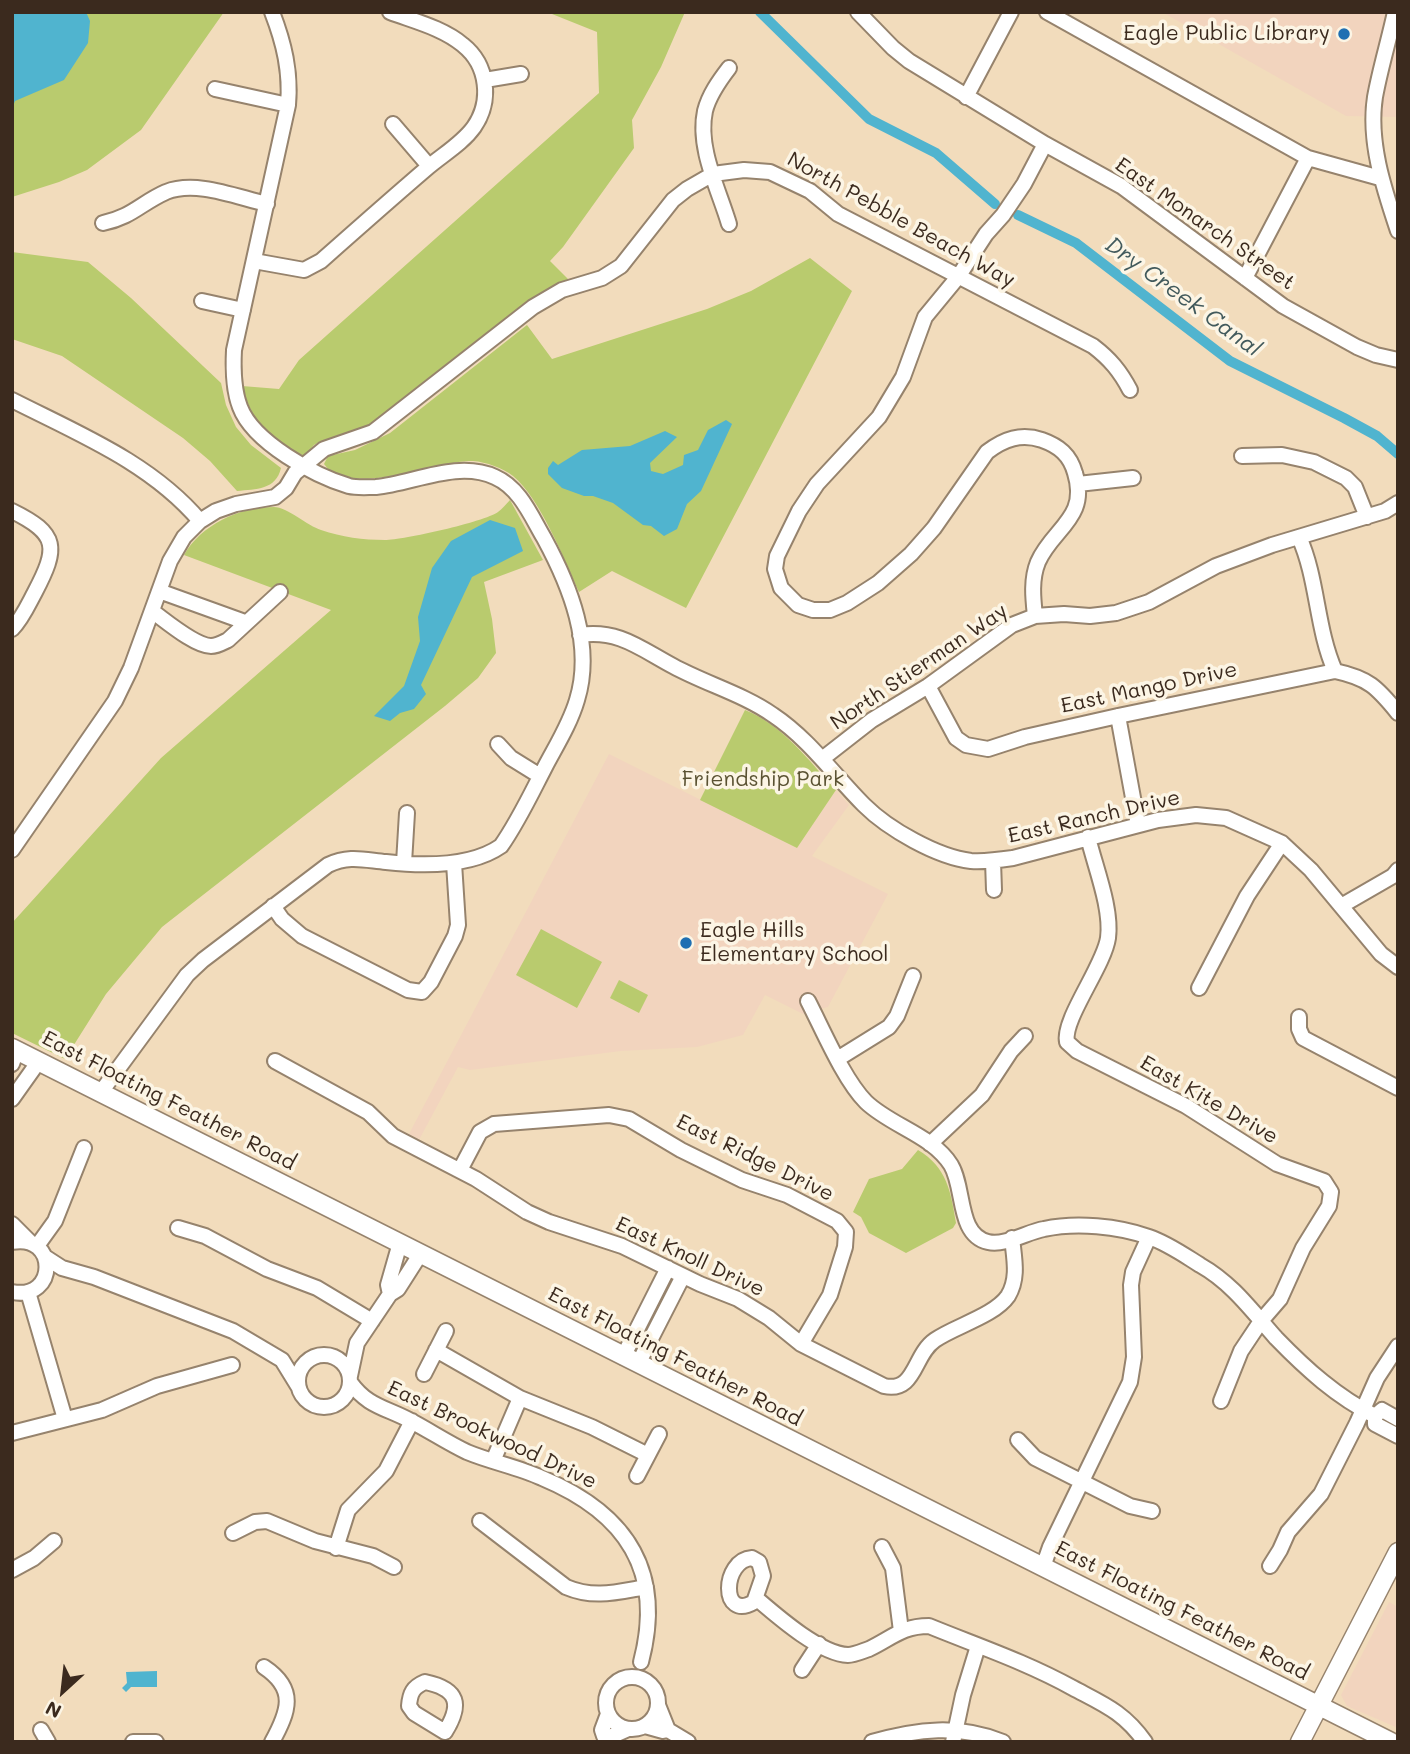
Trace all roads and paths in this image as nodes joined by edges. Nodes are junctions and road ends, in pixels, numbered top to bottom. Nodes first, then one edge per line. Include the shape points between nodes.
1 (272, 12) edge
2 (390, 12) edge
3 (858, 12) edge
4 (1011, 12) edge
5 (1047, 12) edge
6 (1395, 12) edge
7 (729, 68) dead end
8 (521, 74) dead end
9 (485, 80) junction
10 (215, 89) dead end
11 (966, 97) junction
12 (288, 105) junction
13 (393, 124) dead end
14 (1045, 144) junction
15 (1308, 158) junction
16 (429, 166) junction
17 (713, 174) junction
18 (1380, 178) junction
19 (267, 204) junction
20 (103, 223) dead end
21 (729, 224) dead end
22 (1398, 231) edge
23 (254, 261) junction
24 (958, 277) junction
25 (1245, 278) junction
26 (202, 301) dead end
27 (243, 310) junction
28 (1398, 360) edge
29 (1130, 390) dead end
30 (12, 400) edge
31 (1242, 456) dead end
32 (304, 465) junction
33 (1133, 478) dead end
34 (1078, 484) junction
35 (1398, 503) edge
36 (12, 510) edge
37 (1367, 517) junction
38 (200, 521) junction
39 (1299, 537) junction
40 (159, 590) junction
41 (280, 592) dead end
42 (152, 611) junction
43 (1035, 616) junction
44 (245, 622) junction
45 (12, 629) edge
46 (580, 635) junction
47 (1335, 671) junction
48 (928, 686) junction
49 (1396, 709) edge
50 (1118, 716) junction
51 (498, 744) dead end
52 (822, 760) junction
53 (540, 776) junction
54 (407, 813) dead end
55 (1138, 825) junction
56 (1088, 838) junction
57 (1282, 843) junction
58 (12, 850) edge
59 (993, 861) junction
60 (404, 863) junction
61 (454, 863) junction
62 (1398, 870) edge
63 (994, 890) dead end
64 (273, 906) junction
65 (1341, 906) junction
66 (1398, 967) edge
67 (913, 976) dead end
68 (1199, 988) dead end
69 (808, 1001) dead end
70 (1299, 1017) dead end
71 (1025, 1036) dead end
72 (14, 1054) edge
73 (839, 1058) junction
74 (275, 1060) dead end
75 (39, 1061) junction
76 (1398, 1088) edge
77 (101, 1092) junction
78 (12, 1099) edge
79 (930, 1144) junction
80 (84, 1148) dead end
81 (460, 1170) junction
82 (12, 1224) edge
83 (178, 1228) dead end
84 (1149, 1237) junction
85 (1012, 1238) junction
86 (12, 1242) edge
87 (400, 1243) junction
88 (37, 1248) junction
89 (421, 1253) junction
90 (668, 1268) junction
91 (78, 1273) junction
92 (683, 1276) junction
93 (43, 1282) junction
94 (12, 1292) edge
95 (28, 1292) junction
96 (390, 1294) junction
97 (372, 1321) junction
98 (1261, 1321) junction
99 (446, 1331) dead end
100 (357, 1343) junction
101 (801, 1344) junction
102 (1398, 1346) edge
103 (436, 1350) junction
104 (328, 1355) junction
105 (312, 1358) junction
106 (282, 1360) junction
107 (631, 1361) junction
108 (232, 1365) dead end
109 (424, 1374) dead end
110 (350, 1379) junction
111 (298, 1386) junction
112 (520, 1398) junction
113 (366, 1400) junction
114 (1222, 1401) dead end
115 (340, 1402) junction
116 (1369, 1413) junction
117 (65, 1419) junction
118 (1398, 1419) edge
119 (412, 1421) junction
120 (12, 1433) edge
121 (659, 1434) dead end
122 (1398, 1436) edge
123 (1018, 1440) dead end
124 (648, 1455) junction
125 (493, 1461) junction
126 (637, 1476) dead end
127 (1083, 1483) junction
128 (1152, 1511) dead end
129 (480, 1521) dead end
130 (233, 1533) dead end
131 (54, 1541) dead end
132 (882, 1547) dead end
133 (336, 1548) junction
134 (1398, 1552) edge
135 (1270, 1566) dead end
136 (394, 1567) dead end
137 (1044, 1567) junction
138 (12, 1570) edge
139 (646, 1587) junction
140 (757, 1598) dead end
141 (901, 1631) junction
142 (819, 1644) junction
143 (978, 1646) junction
144 (640, 1662) junction
145 (264, 1667) dead end
146 (802, 1670) dead end
147 (624, 1679) junction
148 (648, 1683) junction
149 (1319, 1704) junction
150 (658, 1705) junction
151 (608, 1714) junction
152 (645, 1726) junction
153 (628, 1729) junction
154 (668, 1730) junction
155 (954, 1736) edge
156 (600, 1739) edge
157 (133, 1742) edge
158 (140, 1742) edge
159 (156, 1742) edge
160 (272, 1742) edge
161 (688, 1742) edge
162 (872, 1742) edge
163 (1003, 1742) edge
164 (1145, 1742) edge
165 (1300, 1742) edge
166 (1391, 1742) edge

1 - 12 street via 290,79
2 - 9 street via 465,46
3 - 11 street, East Monarch Street via 901,55
4 - 11 street
5 - 15 street
6 - 18 street via 1375,99
7 - 17 street via 705,111 704,143
8 - 9 street
9 - 16 street via 486,95 475,125
10 - 12 street
11 - 14 street, East Monarch Street
12 - 19 street
13 - 16 street
14 - 24 street via 1024,184
14 - 25 street, East Monarch Street via 1121,186
15 - 18 street
15 - 25 street
16 - 23 street via 321,261 304,270
17 - 21 street
17 - 24 street, North Pebble Beach Way via 757,171 789,179 838,214
17 - 32 street, North Pebble Beach Way via 674,200 621,266 533,307 373,432 324,449
18 - 22 street
19 - 20 street via 178,188 122,219
19 - 23 street
23 - 27 street
24 - 29 street, North Pebble Beach Way via 1093,346 1108,357
24 - 34 street via 925,317 903,377 879,417 817,484 799,511 777,556 775,569 781,588 798,605 813,610 830,610 867,590 911,554 987,452 1014,437 1052,443 1065,453
25 - 28 street, East Monarch Street via 1283,306 1357,347
26 - 27 street
27 - 32 street via 233,369 241,410 258,435
30 - 38 street via 154,476
31 - 37 street via 1282,455 1314,462 1355,487
32 - 38 street, North Pebble Beach Way via 275,496 236,504
32 - 46 street via 352,487 376,487 460,471 496,477 524,502 556,560
33 - 34 street
34 - 43 street via 1072,516 1037,563 1032,594
35 - 37 street, North Stierman Way
36 - 45 street via 41,528 51,548 48,568
37 - 39 street, North Stierman Way
38 - 40 street, North Pebble Beach Way via 180,543
39 - 43 street, North Stierman Way via 1216,566 1116,613
39 - 47 street via 1308,555 1327,654
40 - 42 street, North Pebble Beach Way
40 - 44 street
41 - 44 street
42 - 44 street via 209,646 228,640
42 - 58 street, North Pebble Beach Way via 115,701
43 - 48 street, North Stierman Way via 1012,625
46 - 52 street, East Ranch Drive via 615,636 747,699 775,716
46 - 53 street via 582,679 577,701
47 - 49 street, East Mango Drive via 1371,683
47 - 50 street, East Mango Drive
48 - 50 street, East Mango Drive via 956,738 978,749
48 - 52 street, North Stierman Way via 872,720
50 - 55 street
51 - 53 street
52 - 59 street, East Ranch Drive via 866,807 896,829 952,857
53 - 61 street via 501,846 488,855
54 - 60 street
55 - 56 street, East Ranch Drive
55 - 57 street, East Ranch Drive via 1196,815 1226,818
56 - 59 street, East Ranch Drive
56 - 98 street, East Kite Drive via 1108,916 1108,937 1068,1027 1067,1040 1077,1051 1186,1106 1277,1164 1324,1181 1331,1192 1329,1206 1280,1299
57 - 65 street, East Ranch Drive
57 - 68 street via 1247,896
59 - 63 street, East Ranch Drive
60 - 61 street
60 - 64 street via 351,857 339,860
61 - 64 street via 458,925 422,992 408,990 302,936
62 - 65 street
64 - 77 street via 187,975
65 - 66 street, East Ranch Drive via 1381,954
67 - 73 street via 889,1027
69 - 73 street
70 - 76 street via 1303,1038 1315,1047
71 - 79 street via 982,1095
72 - 75 main road, East Floating Feather Road
73 - 79 street via 867,1103
74 - 81 street, East Knoll Drive via 368,1112 393,1136
75 - 77 main road, East Floating Feather Road
75 - 78 street
77 - 87 main road, East Floating Feather Road
79 - 85 street via 951,1165 959,1181 974,1235 988,1242
80 - 88 street via 55,1221
81 - 90 street, East Knoll Drive via 527,1212 622,1245
81 - 101 street, East Ridge Drive via 480,1132 494,1124 609,1115 629,1119 742,1180 787,1195 837,1222 846,1232 830,1295
82 - 88 street
83 - 97 street via 317,1288
84 - 85 street via 1081,1226 1049,1228
84 - 98 street via 1219,1276
84 - 127 street via 1133,1272 1130,1382
85 - 101 street, East Knoll Drive via 1016,1274 1007,1298 934,1341 898,1387 884,1386
86 - 88 street
87 - 89 main road, East Floating Feather Road
87 - 96 street via 388,1285
88 - 91 street via 62,1268
88 - 93 street via 46,1274
89 - 96 street
89 - 107 main road, East Floating Feather Road
90 - 92 street, East Knoll Drive
90 - 107 street
91 - 93 street
91 - 106 street via 233,1331
92 - 101 street, East Knoll Drive via 753,1307
92 - 107 street
93 - 95 street
94 - 95 street
95 - 117 street
96 - 97 street
97 - 100 street
98 - 114 street via 1241,1351
98 - 116 street via 1328,1387
99 - 103 street
100 - 104 street
100 - 110 street
102 - 116 street via 1377,1378
103 - 109 street
103 - 112 street
104 - 105 street
104 - 110 street via 340,1361
105 - 106 street
105 - 111 street via 300,1370
106 - 111 street
107 - 137 main road, East Floating Feather Road
108 - 117 street
110 - 113 street, East Brookwood Drive
110 - 115 street
111 - 115 street via 302,1397 317,1407
112 - 124 street
112 - 125 street
113 - 115 street, East Brookwood Drive
113 - 119 street, East Brookwood Drive
116 - 118 street via 1382,1410
116 - 122 street via 1375,1424
116 - 135 street via 1321,1494 1287,1532
117 - 120 street
119 - 125 street, East Brookwood Drive
119 - 133 street via 386,1471 348,1510
121 - 124 street
123 - 127 street via 1035,1458
124 - 126 street
125 - 139 street, East Brookwood Drive via 572,1491 600,1510 633,1550
127 - 128 street via 1130,1506
127 - 137 street
129 - 139 street via 577,1592 603,1595
130 - 133 street via 267,1521
131 - 138 street
132 - 141 street via 893,1568
133 - 136 street via 373,1556
134 - 149 main road
137 - 149 main road, East Floating Feather Road
139 - 144 street, East Brookwood Drive via 648,1630
140 - 142 street
141 - 142 street via 849,1655
141 - 143 street via 929,1626
142 - 146 street
143 - 155 street
143 - 164 street via 1038,1668 1095,1698 1122,1716
144 - 147 street
144 - 148 street
145 - 160 street via 275,1674 287,1696 284,1720
147 - 148 street
147 - 151 street via 607,1697
148 - 150 street
149 - 165 main road
149 - 166 main road, East Floating Feather Road
150 - 152 street
150 - 154 street
151 - 153 street
151 - 156 street
152 - 153 street
152 - 154 street
153 - 156 street
154 - 161 street
155 - 162 street via 911,1732
155 - 163 street via 976,1733
157 - 158 street
158 - 159 street

